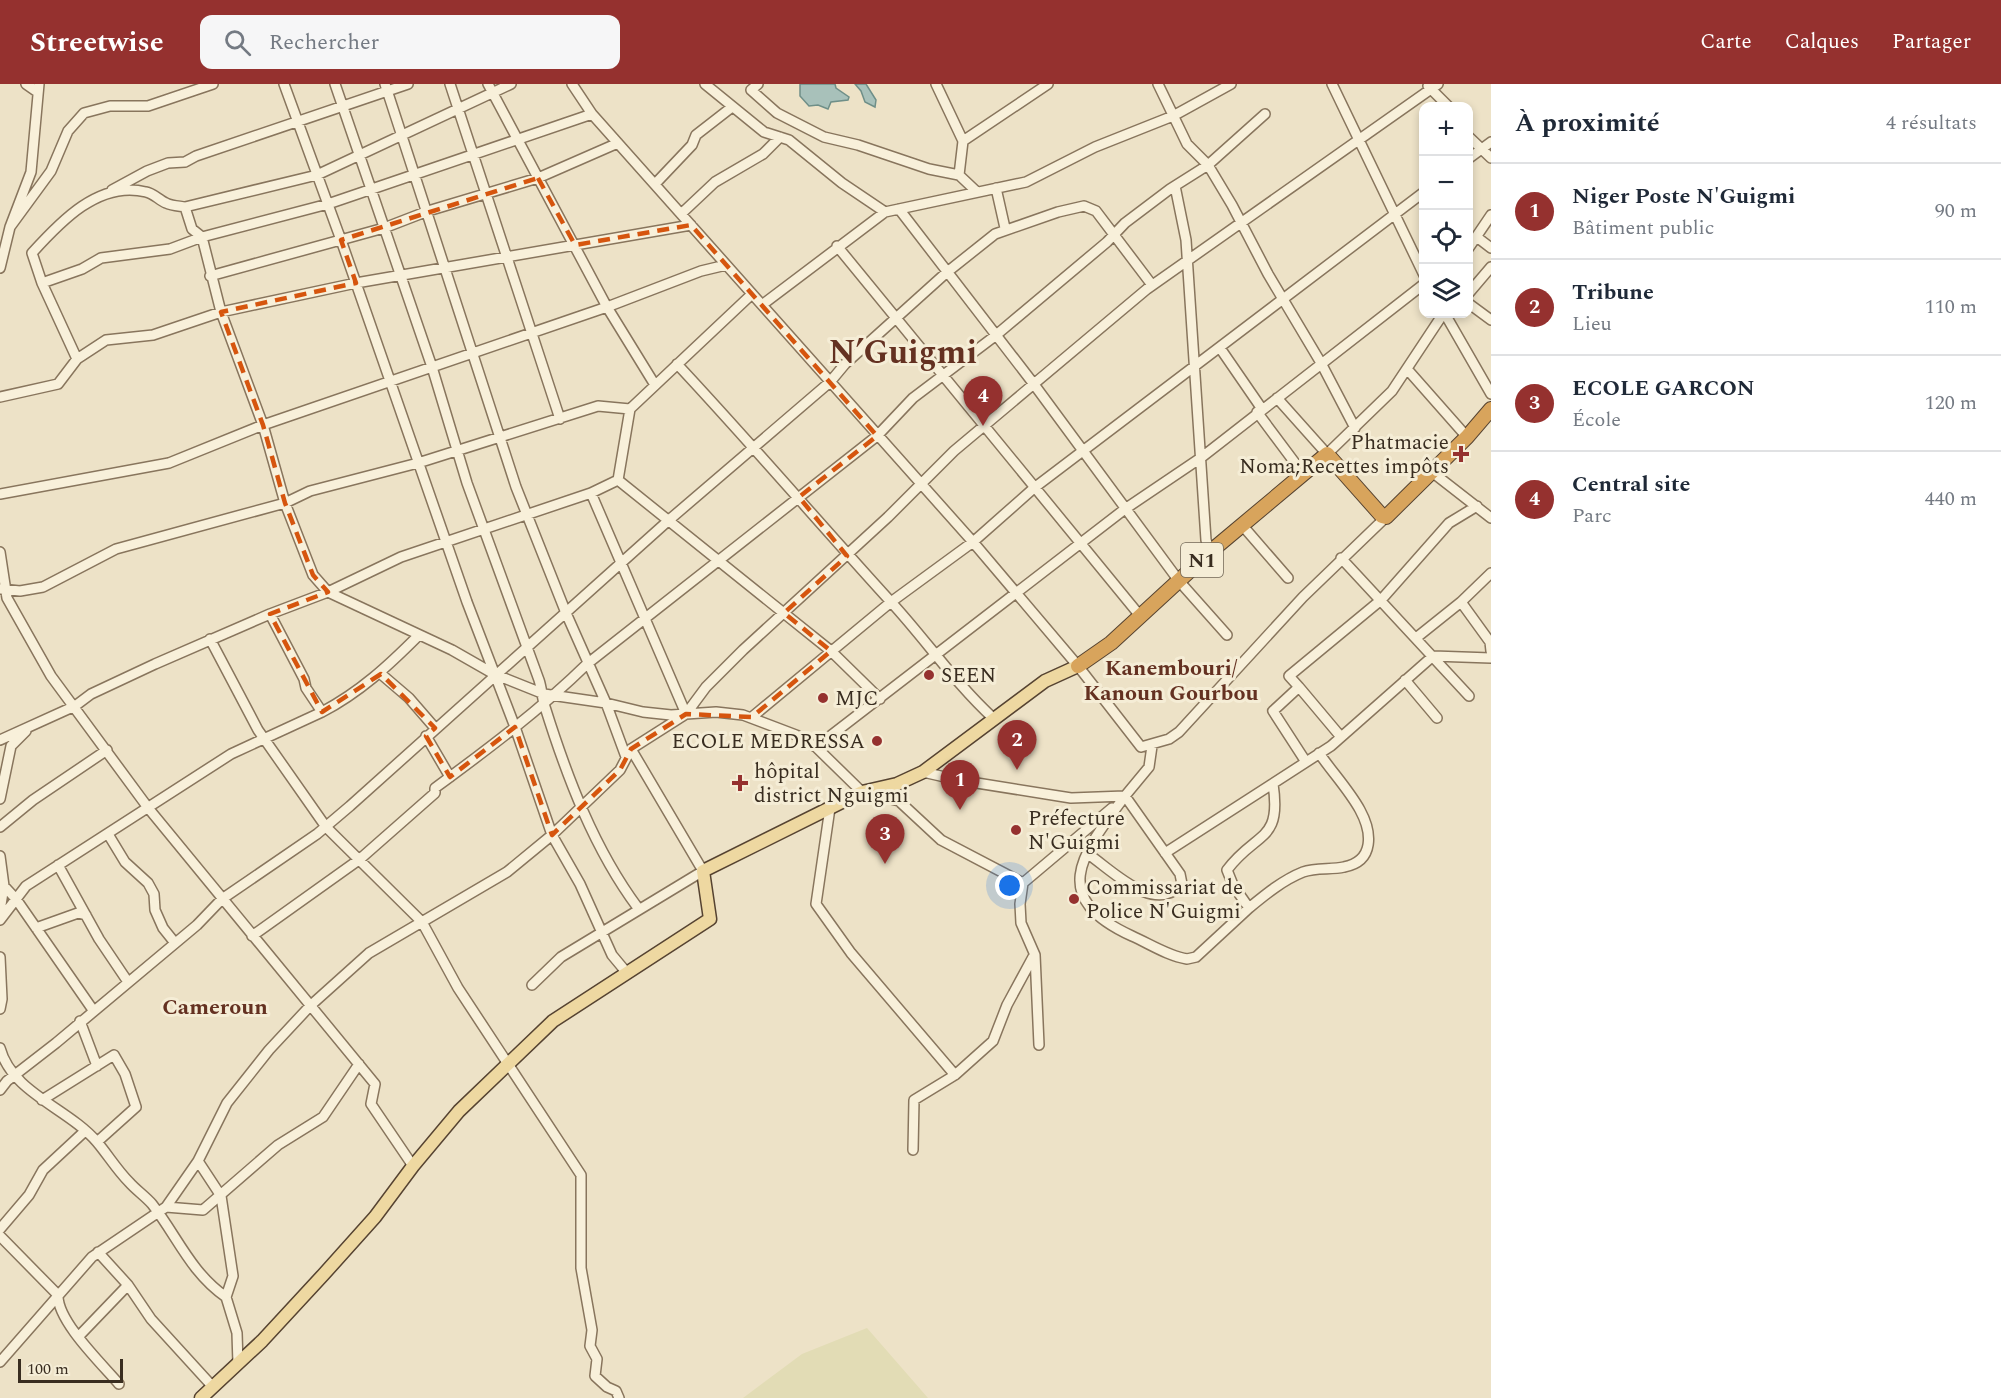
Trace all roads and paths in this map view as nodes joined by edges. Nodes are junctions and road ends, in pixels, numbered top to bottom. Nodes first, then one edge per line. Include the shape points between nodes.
1 (27, 84) edge
2 (213, 84) edge
3 (284, 84) edge
4 (335, 84) edge
5 (408, 84) edge
6 (450, 84) edge
7 (488, 84) edge
8 (511, 84) edge
9 (572, 84) edge
10 (705, 84) edge
11 (758, 84) edge
12 (1048, 84) edge
13 (1158, 84) edge
14 (1231, 84) edge
15 (1332, 84) edge
16 (939, 85) edge
17 (1432, 86) edge
18 (38, 88) edge
19 (387, 88) edge
20 (493, 94) junction
21 (1445, 102) edge
22 (344, 107) junction
23 (732, 107) junction
24 (458, 109) junction
25 (592, 114) junction
26 (1265, 114) dead end
27 (1173, 116) junction
28 (299, 122) junction
29 (404, 135) junction
30 (780, 137) junction
31 (1358, 138) junction
32 (518, 140) junction
33 (1473, 140) edge
34 (963, 141) junction
35 (1491, 142) edge
36 (618, 143) junction
37 (1482, 148) junction
38 (475, 154) junction
39 (361, 155) junction
40 (1472, 156) edge
41 (1491, 158) edge
42 (1208, 165) junction
43 (317, 175) junction
44 (417, 175) junction
45 (959, 175) junction
46 (538, 178) junction
47 (655, 184) junction
48 (1175, 186) junction
49 (996, 188) junction
50 (372, 189) junction
51 (975, 191) junction
52 (487, 192) junction
53 (1419, 196) edge
54 (95, 197) junction
55 (328, 204) junction
56 (185, 207) junction
57 (899, 209) junction
58 (428, 211) junction
59 (885, 212) junction
60 (681, 214) junction
61 (1394, 214) junction
62 (1491, 215) edge
63 (1240, 222) junction
64 (691, 225) junction
65 (10, 227) junction
66 (384, 228) junction
67 (1005, 228) junction
68 (1115, 234) junction
69 (202, 237) junction
70 (341, 240) junction
71 (1473, 244) edge
72 (575, 245) junction
73 (837, 246) junction
74 (1491, 248) edge
75 (507, 258) junction
76 (1185, 261) junction
77 (726, 265) junction
78 (1419, 265) edge
79 (1491, 267) edge
80 (0, 268) edge
81 (445, 268) junction
82 (946, 273) junction
83 (400, 275) junction
84 (210, 276) junction
85 (42, 283) junction
86 (356, 283) junction
87 (1152, 285) junction
88 (1419, 288) edge
89 (1473, 288) edge
90 (752, 294) junction
91 (1282, 299) junction
92 (762, 305) junction
93 (607, 307) junction
94 (1473, 307) edge
95 (221, 312) junction
96 (896, 318) junction
97 (1441, 318) edge
98 (1446, 318) edge
99 (1491, 320) edge
100 (531, 334) junction
101 (995, 336) junction
102 (1220, 348) junction
103 (473, 354) junction
104 (77, 360) junction
105 (1321, 363) junction
106 (677, 364) junction
107 (432, 367) junction
108 (1193, 368) junction
109 (1407, 369) junction
110 (943, 376) junction
111 (389, 381) junction
112 (830, 381) junction
113 (1033, 383) junction
114 (655, 385) junction
115 (1491, 394) edge
116 (0, 397) edge
117 (1277, 398) junction
118 (630, 409) junction
119 (1260, 410) junction
120 (1490, 415) edge
121 (560, 419) junction
122 (263, 425) junction
123 (983, 426) junction
124 (1355, 428) junction
125 (877, 436) junction
126 (1467, 437) junction
127 (500, 438) junction
128 (753, 446) junction
129 (457, 451) junction
130 (1083, 453) junction
131 (1327, 454) junction
132 (1202, 457) junction
133 (418, 463) junction
134 (1432, 472) junction
135 (1304, 475) junction
136 (618, 480) junction
137 (921, 482) junction
138 (1034, 489) junction
139 (591, 493) junction
140 (0, 494) edge
141 (799, 497) junction
142 (285, 503) junction
143 (1477, 506) junction
144 (1125, 509) junction
145 (527, 514) junction
146 (1386, 517) junction
147 (1491, 518) edge
148 (669, 520) junction
149 (1242, 525) junction
150 (485, 528) junction
151 (446, 541) junction
152 (973, 542) junction
153 (1080, 544) junction
154 (0, 552) edge
155 (1210, 552) junction
156 (847, 556) junction
157 (1341, 558) junction
158 (717, 561) junction
159 (621, 563) junction
160 (1491, 573) edge
161 (1288, 578) dead end
162 (1179, 581) junction
163 (3, 589) edge
164 (328, 592) junction
165 (1017, 592) junction
166 (1381, 600) junction
167 (891, 602) junction
168 (1461, 602) junction
169 (566, 613) junction
170 (784, 613) junction
171 (270, 614) junction
172 (1141, 617) junction
173 (646, 619) junction
174 (1227, 634) dead end
175 (418, 636) junction
176 (1416, 638) junction
177 (210, 639) junction
178 (527, 648) junction
179 (831, 651) junction
180 (1491, 651) edge
181 (935, 653) junction
182 (1433, 656) junction
183 (1491, 658) edge
184 (587, 664) junction
185 (1078, 666) junction
186 (381, 674) junction
187 (494, 674) junction
188 (1406, 680) junction
189 (1299, 687) junction
190 (557, 694) junction
191 (1469, 696) dead end
192 (544, 698) junction
193 (880, 699) junction
194 (606, 703) junction
195 (75, 706) junction
196 (322, 712) junction
197 (686, 714) junction
198 (752, 717) junction
199 (993, 718) junction
200 (1437, 718) dead end
201 (32, 725) junction
202 (515, 727) junction
203 (435, 728) junction
204 (426, 736) junction
205 (1341, 737) junction
206 (264, 738) junction
207 (0, 740) edge
208 (1152, 746) junction
209 (816, 747) junction
210 (106, 750) junction
211 (628, 753) junction
212 (1319, 753) junction
213 (1306, 762) junction
214 (923, 771) junction
215 (450, 777) junction
216 (1273, 784) junction
217 (862, 792) junction
218 (1125, 796) junction
219 (0, 799) edge
220 (581, 805) junction
221 (830, 808) junction
222 (149, 809) junction
223 (0, 827) edge
224 (326, 827) junction
225 (108, 834) junction
226 (552, 835) junction
227 (1165, 853) junction
228 (1088, 854) junction
229 (0, 856) edge
230 (360, 858) junction
231 (58, 865) junction
232 (703, 871) junction
233 (1023, 883) junction
234 (4, 886) junction
235 (16, 899) junction
236 (222, 899) junction
237 (638, 908) junction
238 (1250, 908) junction
239 (0, 911) edge
240 (86, 915) junction
241 (0, 920) edge
242 (422, 922) junction
243 (36, 928) junction
244 (602, 933) junction
245 (252, 936) junction
246 (175, 943) junction
247 (1035, 955) junction
248 (0, 957) edge
249 (627, 973) junction
250 (128, 982) junction
251 (532, 985) dead end
252 (310, 1006) junction
253 (0, 1009) edge
254 (93, 1010) junction
255 (80, 1021) junction
256 (1039, 1045) dead end
257 (0, 1048) edge
258 (358, 1064) junction
259 (509, 1065) junction
260 (98, 1066) junction
261 (14, 1075) junction
262 (955, 1075) junction
263 (0, 1090) edge
264 (42, 1100) junction
265 (85, 1131) junction
266 (97, 1142) junction
267 (913, 1150) dead end
268 (198, 1161) junction
269 (413, 1166) junction
270 (220, 1196) junction
271 (162, 1210) junction
272 (0, 1229) edge
273 (0, 1236) edge
274 (98, 1252) junction
275 (128, 1285) junction
276 (58, 1295) junction
277 (226, 1297) junction
278 (79, 1336) junction
279 (0, 1362) edge
280 (238, 1364) junction
281 (119, 1384) dead end
282 (213, 1387) junction
283 (201, 1398) edge
284 (619, 1398) edge

1 - 18 street
2 - 65 street via 148,106 110,106 84,113 68,131 51,171
3 - 28 street
4 - 22 street
5 - 19 street
6 - 24 street
7 - 20 street
8 - 20 street
9 - 25 street
10 - 23 street
11 - 45 street via 752,90 777,113 824,137
12 - 34 street
13 - 27 street
14 - 27 street
15 - 31 street
16 - 34 street
17 - 21 street
17 - 31 street
18 - 65 street via 31,172
19 - 22 street
19 - 29 street
20 - 24 street
20 - 32 street
22 - 28 street
22 - 39 street
23 - 30 street via 764,132
23 - 47 street via 696,135 692,145
24 - 29 street
24 - 38 street
25 - 32 street
25 - 36 street
26 - 42 street
27 - 42 street via 1187,144
27 - 49 street via 1095,147 1026,182
28 - 43 street
28 - 54 street via 185,162 168,163
29 - 39 street
29 - 44 street
30 - 59 street
30 - 60 street via 763,154 715,182
31 - 61 street
31 - 63 street
32 - 38 street
32 - 46 street
33 - 37 street
34 - 45 street
35 - 37 street
36 - 46 street
36 - 47 street
37 - 40 street
37 - 41 street
38 - 44 street
38 - 52 street
39 - 43 street
39 - 50 street
42 - 48 street
42 - 63 street
43 - 55 street
43 - 56 street
44 - 50 street
44 - 58 street
45 - 51 street
46 - 52 street
46 - 72 street
47 - 60 street
48 - 68 street
48 - 76 street via 1183,217
49 - 51 street
49 - 67 street
50 - 55 street
50 - 66 street
51 - 57 street
52 - 58 street
52 - 75 street
53 - 61 street
54 - 56 street via 123,191 147,192 167,204
54 - 85 street via 57,225 32,253
55 - 69 street
55 - 70 street
56 - 69 street via 192,229
57 - 59 street
57 - 82 street
58 - 66 street
58 - 81 street
59 - 73 street
60 - 64 street
61 - 78 street
61 - 91 street
62 - 71 street
63 - 76 street
63 - 91 street
64 - 72 street
64 - 77 street
65 - 80 street
66 - 70 street
66 - 83 street
67 - 68 street via 1084,206 1096,211
67 - 82 street
68 - 87 street
68 - 101 street
69 - 84 street
69 - 85 street via 170,249 101,258
70 - 84 street
70 - 86 street
71 - 74 street
72 - 75 street
72 - 93 street
73 - 92 street
73 - 96 street
75 - 81 street
75 - 100 street
76 - 87 street
76 - 108 street
77 - 90 street
77 - 93 street via 701,270
79 - 89 street
81 - 83 street
81 - 103 street
82 - 96 street
82 - 101 street
83 - 86 street
83 - 107 street
84 - 95 street
85 - 104 street
86 - 95 street
86 - 111 street
87 - 113 street
88 - 105 street
90 - 92 street
90 - 106 street
91 - 102 street
91 - 105 street
92 - 112 street
93 - 100 street
93 - 114 street
94 - 99 street
95 - 104 street via 153,335 106,340
95 - 122 street
96 - 110 street
96 - 112 street
97 - 109 street
98 - 115 street
100 - 103 street
100 - 121 street
101 - 110 street
101 - 113 street
102 - 108 street
102 - 119 street
103 - 107 street
103 - 127 street
104 - 116 street via 58,384
105 - 117 street
105 - 124 street
106 - 114 street
106 - 128 street
107 - 111 street
107 - 129 street
108 - 130 street
108 - 132 street
109 - 124 street via 1392,391
109 - 126 street
110 - 123 street
110 - 125 street via 914,398
111 - 122 street
111 - 133 street
112 - 125 street
112 - 128 street
113 - 123 street
113 - 130 street
114 - 118 street
117 - 119 street
117 - 131 street
118 - 121 street via 598,406
118 - 136 street
119 - 132 street
119 - 135 street
120 - 126 highway
121 - 127 street
122 - 140 street via 169,463
122 - 142 street
123 - 137 street
123 - 138 street
124 - 131 street
125 - 137 street
125 - 141 street
126 - 134 highway
127 - 129 street
127 - 145 street
128 - 141 street
128 - 148 street
129 - 133 street
129 - 150 street
130 - 138 street
130 - 144 street
131 - 135 highway, N1
131 - 146 highway
132 - 144 street
132 - 155 street
133 - 142 street via 310,491
133 - 151 street
134 - 143 street
134 - 146 highway
135 - 149 highway, N1
136 - 139 street
136 - 148 street
137 - 152 street
137 - 156 street
138 - 152 street
138 - 153 street
139 - 145 street
139 - 159 street
141 - 156 street
141 - 158 street
142 - 163 street via 116,549 43,587
142 - 164 street via 313,575
143 - 147 street
143 - 166 street via 1449,523
144 - 153 street
144 - 162 street
145 - 150 street
145 - 169 street
146 - 157 street
148 - 158 street
148 - 159 street
149 - 155 highway, N1
149 - 161 street
150 - 151 street
150 - 178 street
151 - 164 street via 401,557
151 - 187 street
152 - 165 street
152 - 167 street
153 - 165 street
153 - 172 street
154 - 163 street
155 - 162 highway, N1
156 - 167 street
156 - 170 street
157 - 166 street
157 - 208 street via 1179,732
158 - 170 street
158 - 173 street
159 - 169 street
159 - 173 street
160 - 168 street
162 - 172 highway, N1
162 - 174 street
163 - 195 street via 51,676
164 - 171 street
164 - 175 street
165 - 181 street
165 - 185 street
166 - 176 street
166 - 189 street via 1289,676
167 - 179 street
167 - 181 street
168 - 176 street
168 - 180 street via 1490,642
169 - 178 street
169 - 184 street
170 - 179 street
170 - 197 street via 723,670
171 - 177 street
171 - 196 street
172 - 185 highway, N1
173 - 184 street
173 - 197 street
175 - 186 street
175 - 187 street
176 - 182 street
177 - 195 street via 92,694
177 - 206 street
178 - 187 street
178 - 192 street
179 - 193 street
179 - 198 street
181 - 193 street
181 - 199 street via 969,696
182 - 183 street
182 - 188 street
182 - 191 street
184 - 190 street
184 - 194 street
185 - 199 main road, N1 via 1045,681
185 - 208 street via 1135,741 1141,747
186 - 196 street
186 - 203 street
187 - 192 street
187 - 202 street
187 - 203 street
188 - 200 street
188 - 205 street
189 - 205 street
189 - 213 street via 1274,711
190 - 192 street
190 - 194 street
192 - 202 street
192 - 220 street
193 - 209 street
194 - 197 street via 643,712
194 - 211 street
195 - 201 street
195 - 210 street
196 - 206 street
197 - 198 street via 716,712
197 - 211 street
198 - 209 street
199 - 214 main road, N1
201 - 207 street
201 - 219 street via 11,746
202 - 215 street
202 - 226 street
203 - 204 street
204 - 215 street
204 - 224 street
205 - 212 street
206 - 222 street via 231,754
206 - 224 street
208 - 218 street via 1149,767
209 - 217 street
210 - 222 street
210 - 223 street
211 - 220 street via 620,770
211 - 232 street
212 - 213 street
212 - 238 street via 1359,809 1368,828 1367,853 1354,864 1295,876
213 - 216 street
214 - 217 main road, N1 via 897,784
214 - 218 street via 1071,798
215 - 230 street
216 - 227 street
216 - 238 street via 1275,820 1227,870
217 - 221 main road, N1
217 - 233 street via 899,801 941,840
218 - 227 street
218 - 228 street
218 - 233 street
220 - 226 street
220 - 237 street via 593,834
221 - 232 main road, N1
221 - 262 street via 816,904 851,953
222 - 225 street
222 - 236 street
224 - 230 street
224 - 236 street
225 - 231 street
225 - 246 street via 125,862 148,883 154,894 155,910
226 - 242 street via 507,872
226 - 244 street
227 - 228 street via 1180,874 1182,884 1169,896 1157,897
228 - 238 street via 1078,882 1087,905 1108,925 1175,956 1196,957
229 - 234 street
230 - 242 street
230 - 245 street
231 - 235 street via 26,886
231 - 240 street
232 - 237 street
232 - 249 main road via 710,919
233 - 247 street via 1021,923
234 - 235 street
234 - 239 street
235 - 241 street
235 - 243 street
236 - 245 street
236 - 246 street
237 - 244 street
240 - 243 street via 78,913
240 - 250 street
242 - 252 street via 369,953
242 - 259 street via 458,988
243 - 254 street
244 - 249 street via 612,955
244 - 251 street via 561,957
245 - 252 street
246 - 250 street
247 - 256 street
247 - 262 street via 1007,1005 993,1041
248 - 253 street
249 - 259 main road via 553,1021
250 - 254 street
252 - 258 street
252 - 268 street via 227,1102
254 - 255 street
255 - 260 street
255 - 261 street
257 - 261 street
258 - 269 street via 375,1084 371,1104
258 - 270 street via 323,1118 278,1145
259 - 269 main road via 459,1111
259 - 284 street via 581,1175 581,1268 592,1330 590,1346 597,1359 595,1376 616,1390
260 - 264 street
260 - 266 street via 114,1055 136,1107
261 - 263 street
261 - 264 street
262 - 267 street via 914,1100
264 - 265 street via 70,1116
265 - 266 street
265 - 272 street via 43,1170 29,1196
266 - 271 street
268 - 270 street
268 - 271 street
269 - 280 main road via 375,1217
270 - 271 street via 203,1210
270 - 277 street via 232,1276
271 - 274 street
271 - 277 street via 184,1254 209,1285
273 - 276 street
274 - 275 street
274 - 276 street
275 - 278 street
275 - 282 street via 151,1319
276 - 278 street via 58,1303
276 - 279 street
277 - 280 street via 237,1333
278 - 281 street
280 - 282 main road
282 - 283 main road

